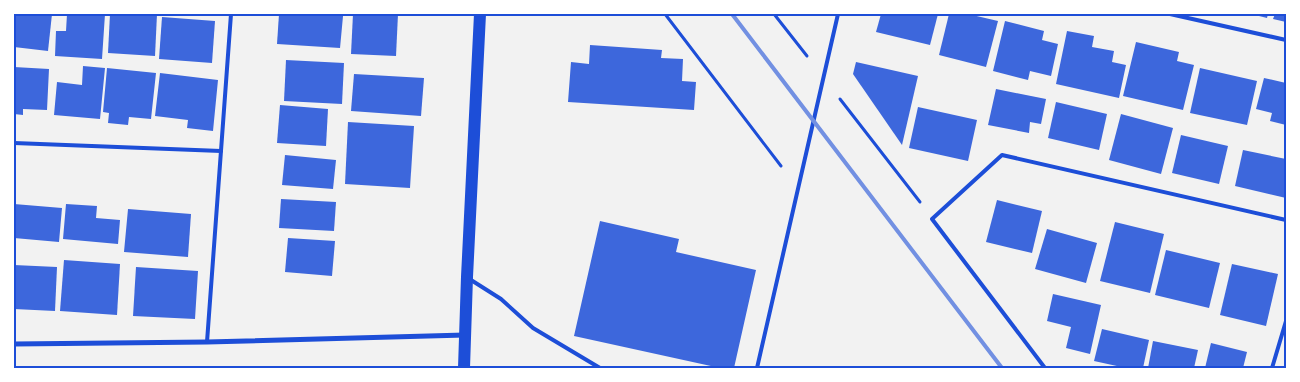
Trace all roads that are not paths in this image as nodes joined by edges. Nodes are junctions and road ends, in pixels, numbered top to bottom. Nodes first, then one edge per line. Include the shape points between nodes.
1 (231, 14) edge
2 (480, 14) edge
3 (838, 14) edge
4 (1170, 14) edge
5 (1286, 40) edge
6 (14, 142) edge
7 (221, 151) junction
8 (1286, 220) edge
9 (466, 277) junction
10 (1286, 321) edge
11 (465, 335) junction
12 (207, 342) junction
13 (14, 344) edge
14 (464, 368) edge
15 (600, 368) edge
16 (757, 368) edge
17 (1045, 368) edge
18 (1272, 368) edge

1 - 7 lane
2 - 9 main road
3 - 16 lane
4 - 5 lane
6 - 7 lane
7 - 12 lane
8 - 17 lane via 1002,155 932,219
9 - 11 main road
9 - 15 lane via 501,299 533,328
10 - 18 lane
11 - 12 street
11 - 14 main road
12 - 13 street

